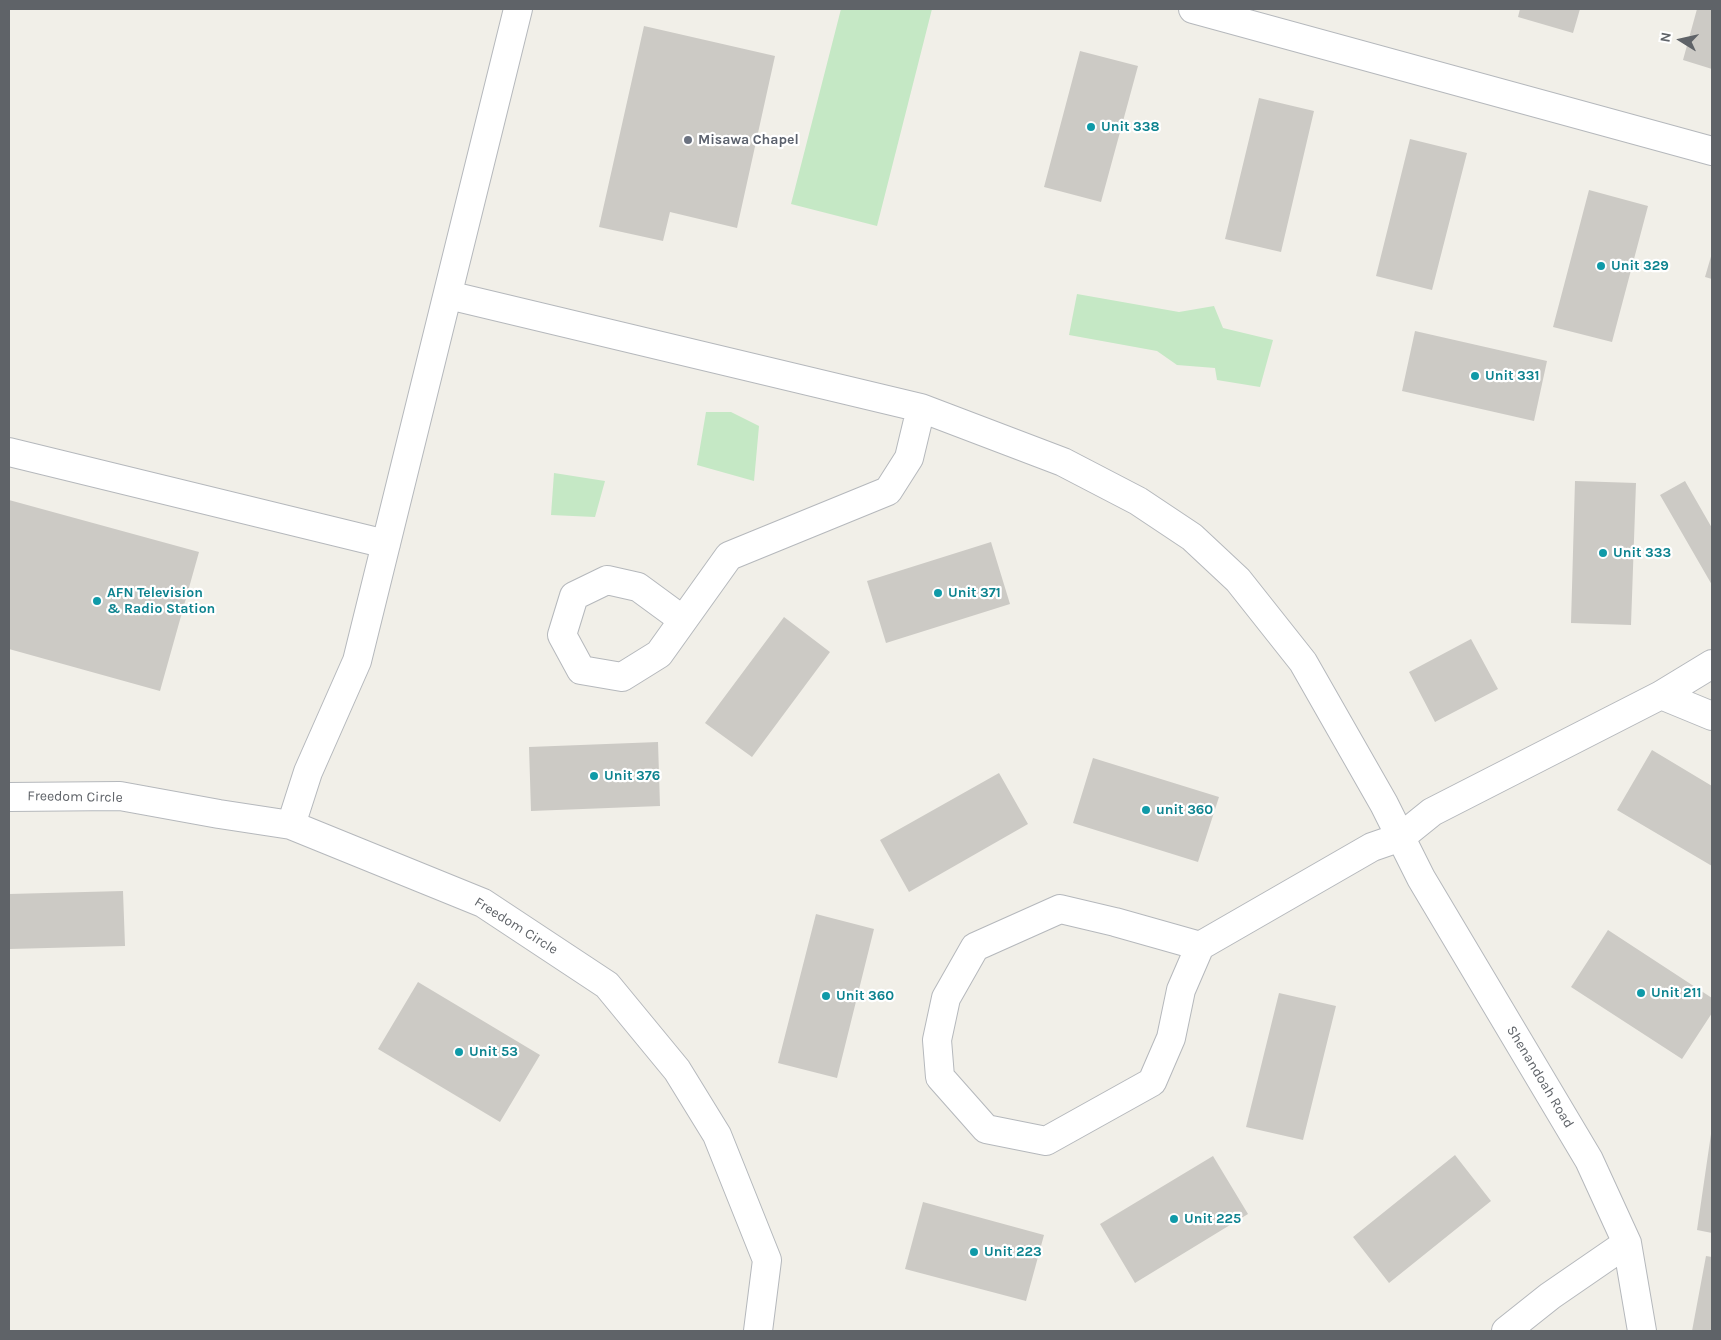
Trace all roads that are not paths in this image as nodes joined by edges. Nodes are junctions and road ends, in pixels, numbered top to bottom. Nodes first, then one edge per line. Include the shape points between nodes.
1 (518, 9) edge
2 (1192, 9) edge
3 (1712, 150) edge
4 (448, 295) junction
5 (921, 408) junction
6 (9, 452) edge
7 (386, 544) junction
8 (683, 620) dead end
9 (1712, 664) edge
10 (1660, 695) junction
11 (1712, 716) edge
12 (9, 797) edge
13 (291, 825) junction
14 (1401, 837) junction
15 (1200, 946) junction
16 (1627, 1243) junction
17 (758, 1331) edge
18 (1506, 1331) edge
19 (1642, 1331) edge

1 - 4 street
2 - 3 street
4 - 5 street, Shenandoah Road
4 - 7 street
5 - 8 street via 909,458 888,491 729,556
5 - 14 street, Shenandoah Road via 1063,462 1138,501 1192,537 1238,580 1303,662
6 - 7 street
7 - 13 street via 357,660 308,772
9 - 10 street
10 - 11 street
10 - 14 street via 1432,812
12 - 13 street, Freedom Circle via 120,796
13 - 17 street, Freedom Circle via 483,903 607,985 677,1070 717,1135 767,1260
14 - 15 street via 1372,847
14 - 16 street, Shenandoah Road via 1421,878 1589,1160
15 - 15 street via 1181,990 1170,1038 1152,1082 1046,1141 986,1129 940,1077 936,1040 946,998 975,947 1060,909
16 - 18 street
16 - 19 street, Shenandoah Road

